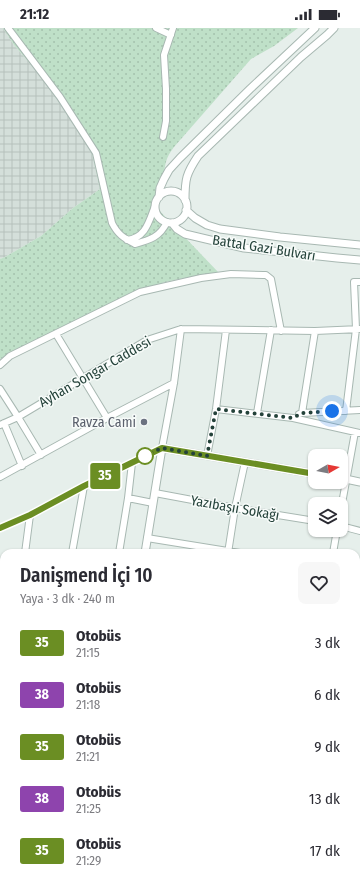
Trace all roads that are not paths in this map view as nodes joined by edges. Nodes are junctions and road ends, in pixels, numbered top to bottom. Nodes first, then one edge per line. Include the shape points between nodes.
1 (8, 28) edge
2 (156, 28) edge
3 (173, 28) edge
4 (315, 28) edge
5 (334, 28) edge
6 (171, 35) junction
7 (163, 137) dead end
8 (159, 197) junction
9 (185, 200) junction
10 (155, 206) junction
11 (186, 210) junction
12 (169, 223) junction
13 (128, 240) junction
14 (360, 244) edge
15 (360, 260) edge
16 (357, 282) edge
17 (181, 329) junction
18 (358, 329) edge
19 (226, 330) junction
20 (271, 330) junction
21 (281, 331) junction
22 (316, 331) junction
23 (56, 334) junction
24 (0, 365) edge
25 (83, 378) junction
26 (174, 383) junction
27 (0, 389) edge
28 (216, 409) junction
29 (360, 410) edge
30 (346, 411) junction
31 (257, 413) junction
32 (302, 413) junction
33 (18, 417) junction
34 (107, 418) junction
35 (293, 418) junction
36 (2, 424) edge
37 (358, 432) edge
38 (162, 448) junction
39 (41, 455) junction
40 (207, 456) junction
41 (245, 462) junction
42 (132, 463) junction
43 (348, 465) edge
44 (22, 466) junction
45 (308, 473) edge
46 (0, 477) edge
47 (348, 479) edge
48 (360, 482) edge
49 (84, 486) junction
50 (155, 493) junction
51 (128, 498) junction
52 (153, 503) junction
53 (235, 508) junction
54 (30, 515) junction
55 (308, 520) edge
56 (0, 528) edge
57 (348, 528) edge
58 (360, 531) edge
59 (336, 537) edge
60 (147, 538) junction
61 (26, 549) edge
62 (73, 549) edge
63 (120, 549) edge
64 (146, 549) edge
65 (211, 549) edge
66 (228, 549) edge
67 (334, 549) edge

1 - 13 street via 60,97 96,153 112,223 116,231
2 - 6 street
3 - 6 street
4 - 8 street via 180,158 164,179
5 - 9 street via 198,156 185,181
6 - 7 street via 164,55 166,121
8 - 9 street via 163,193 174,191
8 - 10 street
9 - 11 street
10 - 12 street via 158,216
10 - 13 street via 145,231
11 - 12 street via 181,219
11 - 14 street, Battal Gazi Bulvarı via 206,225 220,229
12 - 13 street via 157,236 145,242 135,244
12 - 15 street, Battal Gazi Bulvarı via 185,234 244,248
16 - 18 street
17 - 19 street, Ayhan Songar Caddesi
17 - 25 street, Ayhan Songar Caddesi via 147,340
17 - 26 street
18 - 22 street, Ayhan Songar Caddesi
18 - 30 street
19 - 20 street, Ayhan Songar Caddesi
19 - 28 street
20 - 21 street, Ayhan Songar Caddesi
20 - 31 street
21 - 22 street, Ayhan Songar Caddesi
21 - 23 street via 271,279 264,275 231,274 140,292
22 - 32 street
23 - 24 street via 10,356
23 - 25 street
25 - 33 street, Ayhan Songar Caddesi
25 - 34 street
26 - 34 street
26 - 38 street
27 - 33 street
28 - 31 street
28 - 40 street
29 - 30 street
30 - 32 street
31 - 35 street
32 - 35 street
33 - 36 street, Ayhan Songar Caddesi
33 - 39 street
34 - 39 street
35 - 37 street
36 - 44 street
37 - 43 street
38 - 40 street
38 - 42 street
38 - 50 street
39 - 44 street
40 - 41 street
41 - 45 street
41 - 53 street
42 - 49 street
42 - 51 street
44 - 46 street
47 - 48 street
49 - 54 street
49 - 62 street
50 - 52 street
50 - 53 street, Yazıbaşıi Sokağı
51 - 52 street
51 - 63 street
52 - 60 street
53 - 55 street, Yazıbaşıi Sokağı
53 - 66 street
54 - 56 street
54 - 61 street
57 - 58 street
59 - 67 street
60 - 64 street
60 - 65 street

